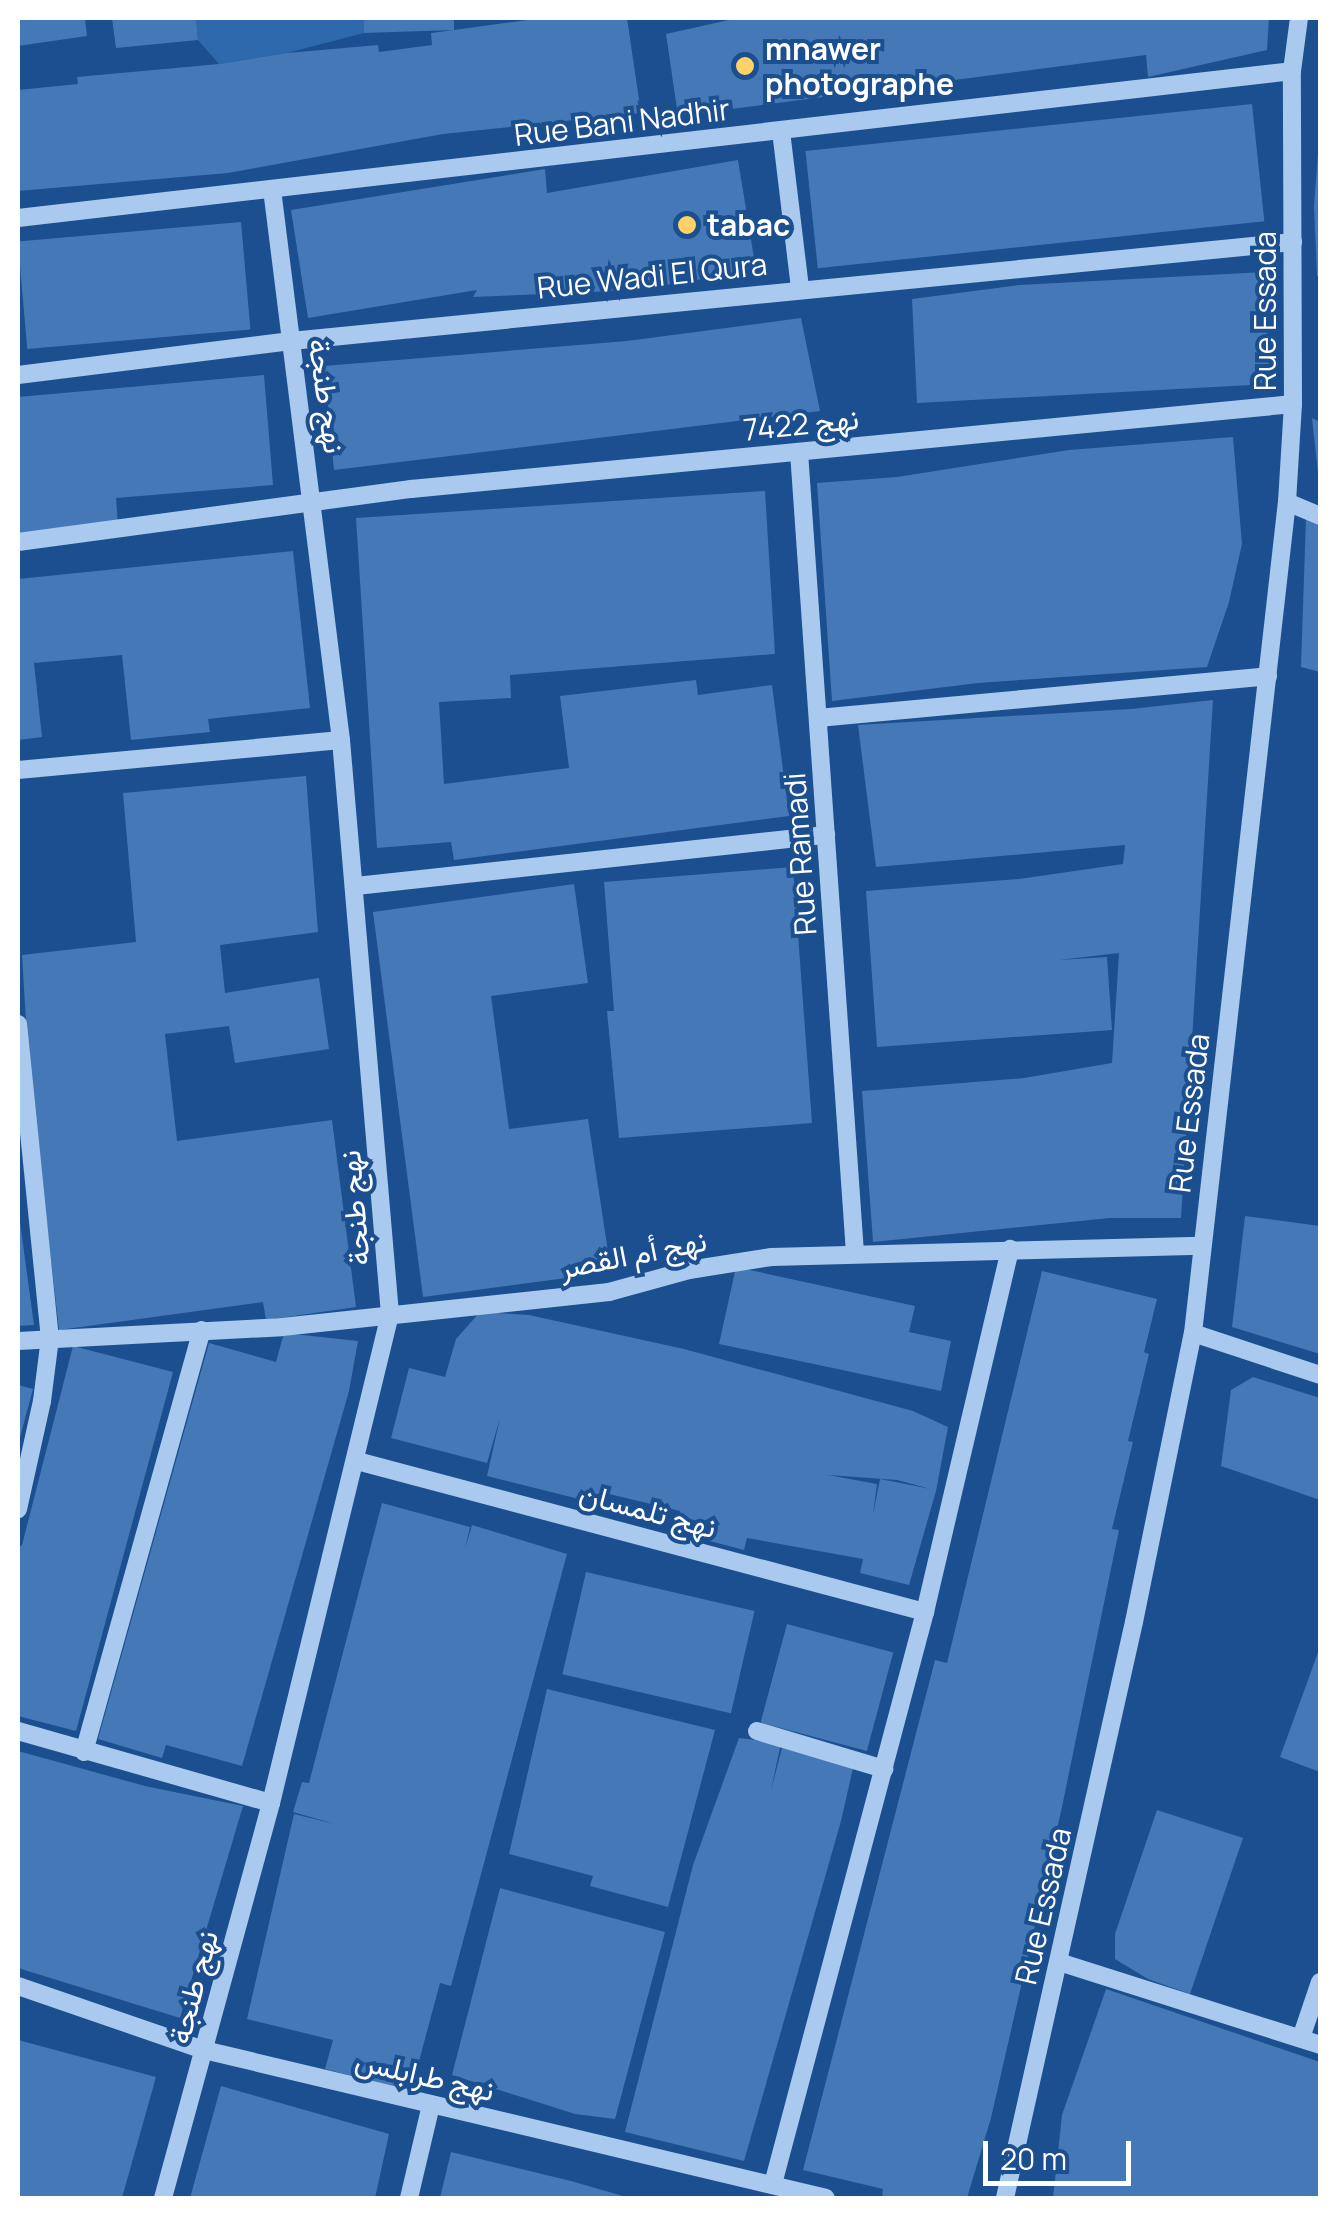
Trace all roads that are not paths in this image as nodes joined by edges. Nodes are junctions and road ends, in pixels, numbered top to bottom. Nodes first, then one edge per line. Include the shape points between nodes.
1 (1299, 18) edge
2 (1292, 71) junction
3 (781, 131) junction
4 (272, 189) junction
5 (18, 218) edge
6 (1293, 242) junction
7 (800, 288) junction
8 (291, 341) junction
9 (18, 375) edge
10 (1293, 404) junction
11 (800, 452) junction
12 (314, 502) junction
13 (1287, 502) junction
14 (1320, 516) edge
15 (18, 542) edge
16 (1268, 676) junction
17 (818, 718) junction
18 (341, 740) junction
19 (18, 770) edge
20 (826, 835) junction
21 (356, 886) junction
22 (18, 1024) edge
23 (1201, 1246) junction
24 (1010, 1250) junction
25 (855, 1252) junction
26 (390, 1314) junction
27 (202, 1330) junction
28 (1193, 1333) junction
29 (50, 1338) junction
30 (18, 1342) edge
31 (1320, 1375) edge
32 (357, 1460) junction
33 (18, 1510) edge
34 (925, 1612) junction
35 (18, 1731) edge
36 (757, 1731) dead end
37 (84, 1752) junction
38 (884, 1769) junction
39 (271, 1803) junction
40 (1059, 1962) junction
41 (1320, 1982) edge
42 (18, 1986) edge
43 (1302, 2038) junction
44 (1320, 2046) edge
45 (204, 2050) junction
46 (431, 2105) junction
47 (773, 2184) junction
48 (163, 2198) edge
49 (410, 2198) edge
50 (826, 2198) edge
51 (1005, 2198) edge

1 - 2 street, Rue Essada
2 - 3 street, Rue Bani Nadhir
2 - 6 street, Rue Essada
3 - 4 street, Rue Bani Nadhir
3 - 7 street
4 - 5 street, Rue Bani Nadhir
4 - 8 street, نهج طنجة
6 - 7 street, Rue Wadi El Qura
6 - 10 street, Rue Essada
7 - 8 street, Rue Wadi El Qura
8 - 9 street, Rue Wadi El Qura
8 - 12 street, نهج طنجة
10 - 11 street, نهج 7422
10 - 13 street, Rue Essada
11 - 12 street, نهج 7422
11 - 17 street, Rue Ramadi
12 - 15 street, نهج 7422
12 - 18 street, نهج طنجة
13 - 14 street
13 - 16 street, Rue Essada
16 - 17 street
16 - 23 street, Rue Essada
17 - 20 street, Rue Ramadi
18 - 19 street
18 - 21 street, نهج طنجة
20 - 21 street
20 - 25 street, Rue Ramadi
21 - 26 street, نهج طنجة
22 - 29 street
23 - 24 street, نهج أم القصر
23 - 28 street, Rue Essada
24 - 25 street, نهج أم القصر
24 - 34 street
25 - 26 street, نهج أم القصر via 730,1262 609,1292
26 - 27 street, نهج أم القصر
26 - 32 street, نهج طنجة
27 - 29 street, نهج أم القصر
27 - 37 street
28 - 31 street
28 - 40 street, Rue Essada
29 - 30 street, نهج أم القصر
29 - 33 street
32 - 34 street, نهج تلمسان
32 - 39 street, نهج طنجة
34 - 38 street
35 - 37 street
36 - 38 street
37 - 39 street
38 - 47 street
39 - 45 street, نهج طنجة
40 - 43 street
40 - 51 street, Rue Essada
41 - 43 street
42 - 45 street, نهج طرابلس
43 - 44 street
45 - 46 street, نهج طرابلس
45 - 48 street, نهج طنجة
46 - 47 street, نهج طرابلس
46 - 49 street
47 - 50 street, نهج طرابلس

